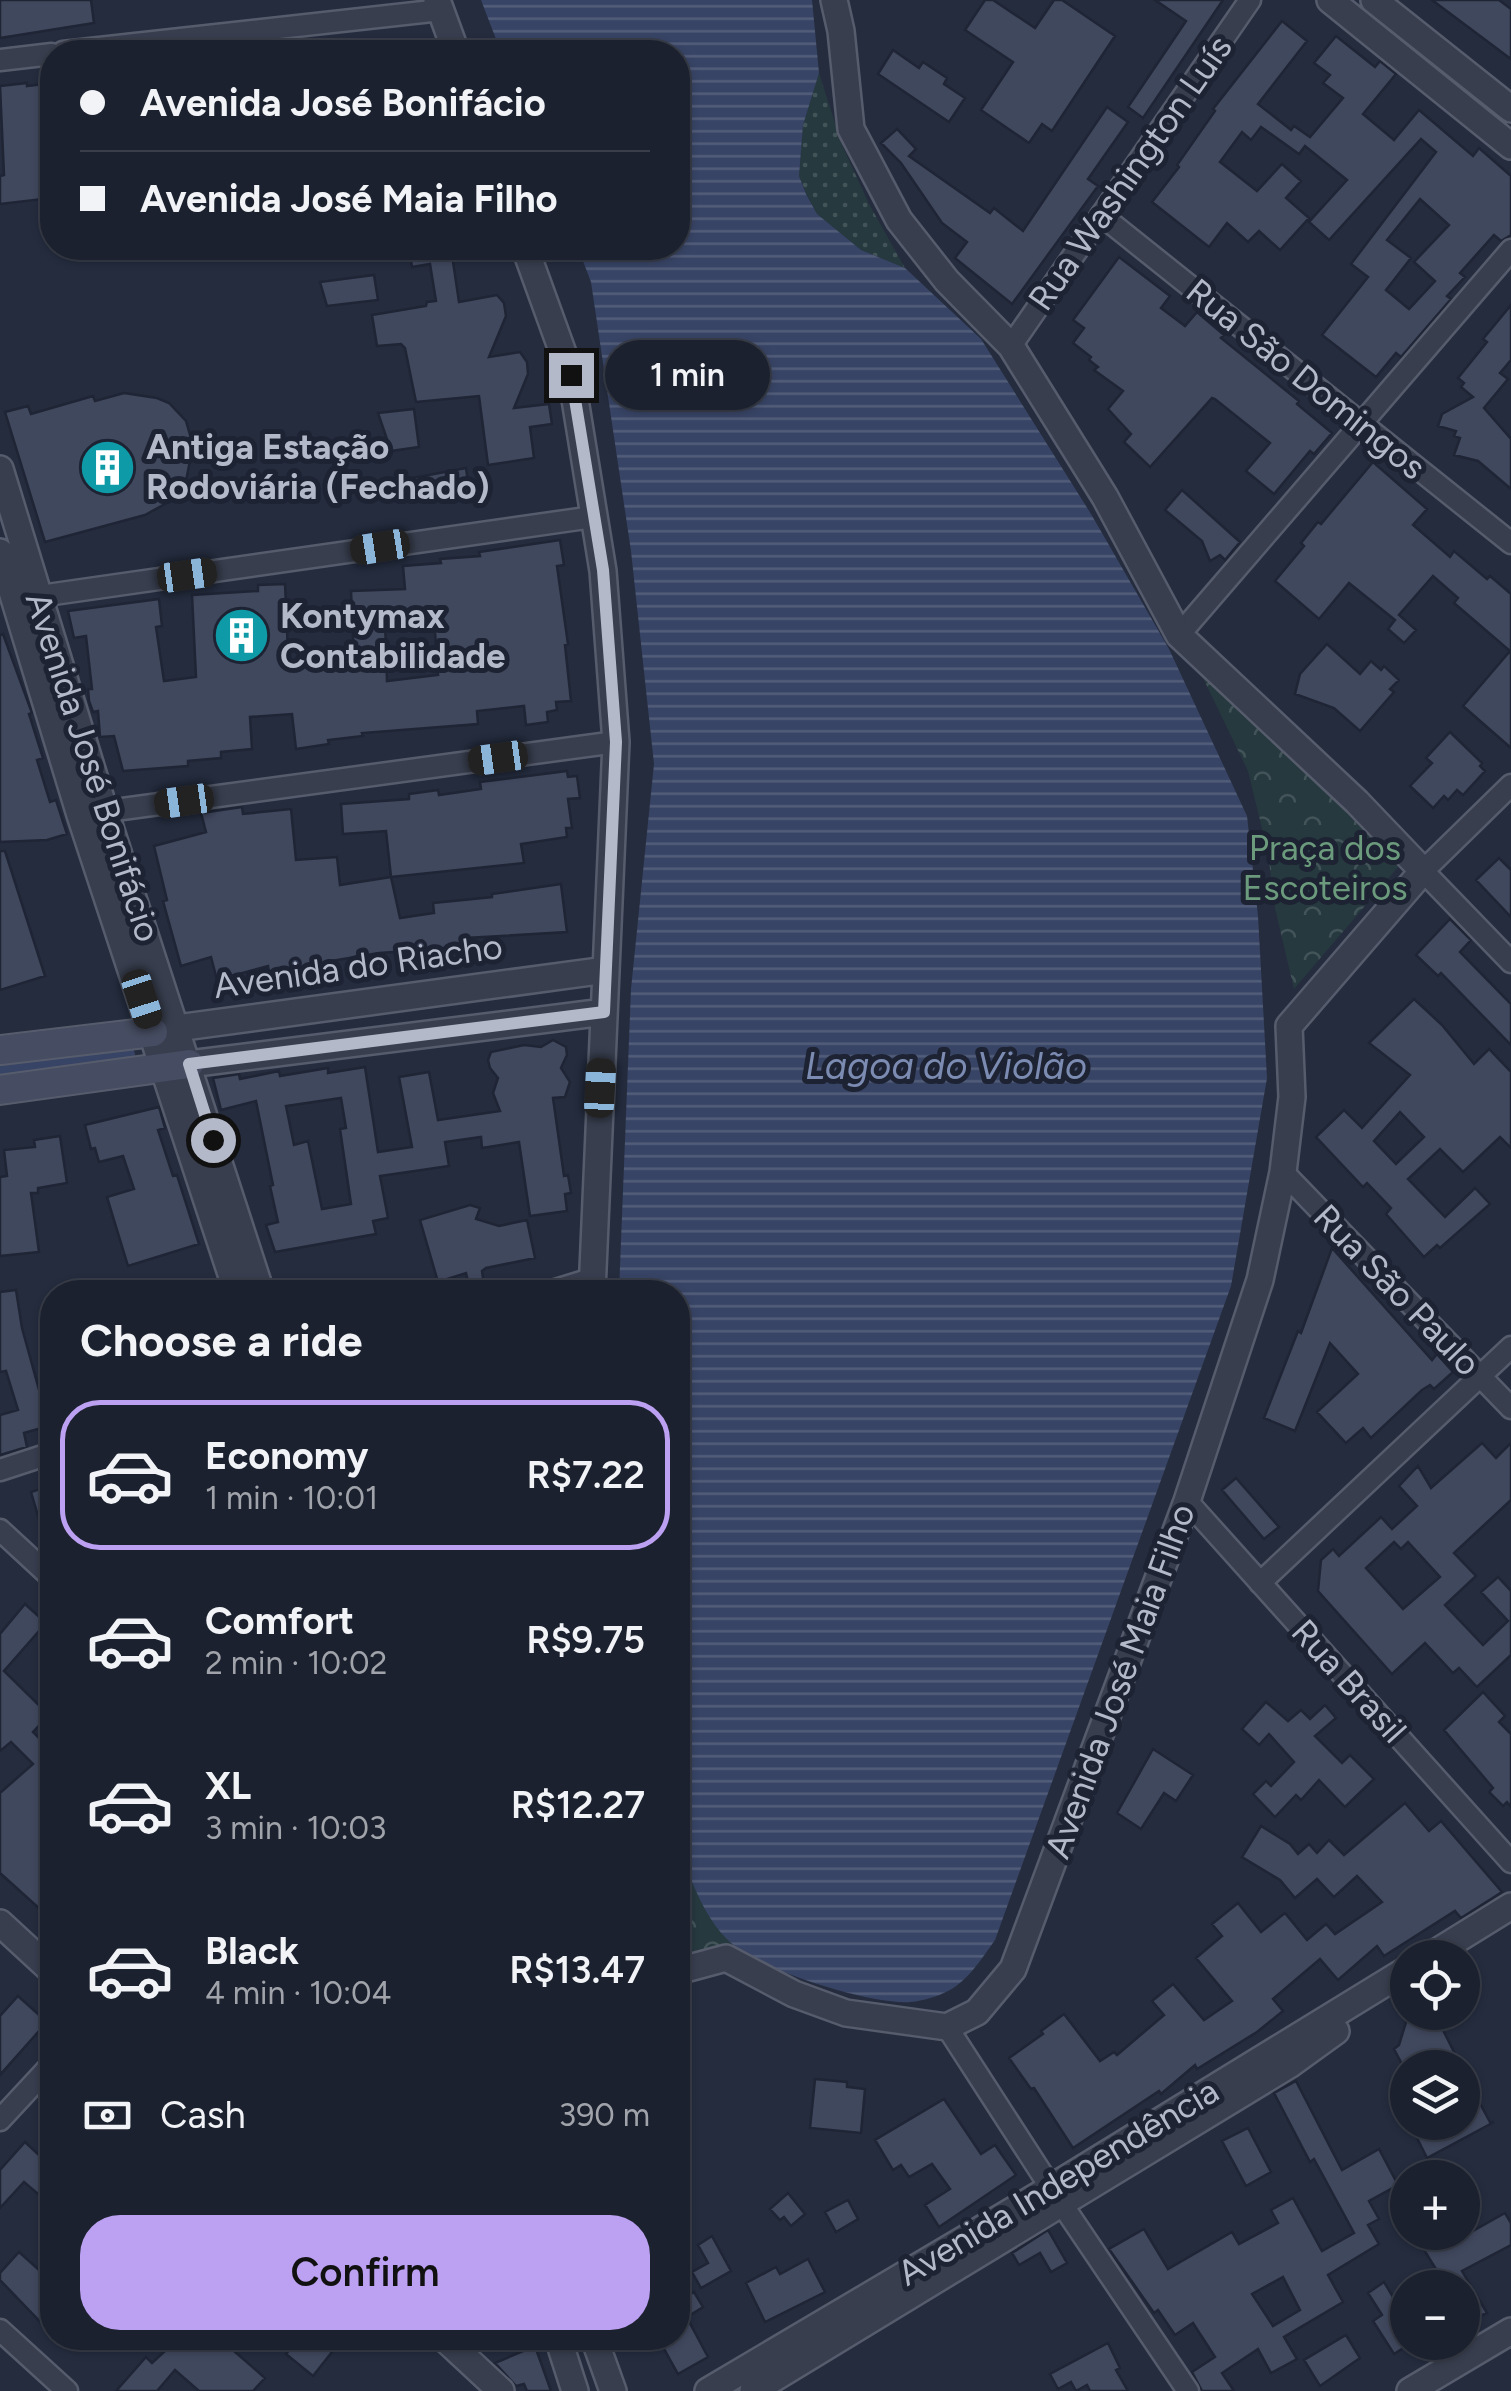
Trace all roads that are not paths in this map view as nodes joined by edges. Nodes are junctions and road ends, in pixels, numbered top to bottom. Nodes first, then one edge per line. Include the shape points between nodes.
1 (834, 0) edge
2 (1250, 0) edge
3 (1330, 0) edge
4 (1374, 0) edge
5 (439, 5) edge
6 (159, 40) edge
7 (452, 40) edge
8 (40, 55) edge
9 (0, 60) edge
10 (1511, 109) edge
11 (1511, 146) edge
12 (1101, 215) junction
13 (1511, 250) edge
14 (529, 260) edge
15 (1011, 346) junction
16 (1362, 424) junction
17 (0, 469) edge
18 (4, 500) edge
19 (593, 516) junction
20 (1511, 543) edge
21 (0, 552) edge
22 (26, 598) junction
23 (1179, 635) junction
24 (616, 742) junction
25 (1511, 785) edge
26 (93, 813) junction
27 (1424, 870) junction
28 (1511, 962) edge
29 (606, 970) junction
30 (604, 1012) junction
31 (165, 1030) junction
32 (0, 1050) edge
33 (177, 1066) junction
34 (0, 1090) edge
35 (1283, 1172) junction
36 (234, 1280) edge
37 (257, 1280) edge
38 (592, 1280) edge
39 (1511, 1347) edge
40 (1480, 1376) junction
41 (1511, 1408) edge
42 (40, 1457) edge
43 (0, 1470) edge
44 (1187, 1501) junction
45 (0, 1530) edge
46 (40, 1567) edge
47 (1260, 1582) junction
48 (1511, 1862) edge
49 (1511, 1907) edge
50 (0, 1923) edge
51 (1457, 1940) edge
52 (1466, 1940) edge
53 (40, 1961) edge
54 (690, 1968) edge
55 (1390, 1983) edge
56 (1390, 1992) edge
57 (947, 2027) junction
58 (1284, 2057) junction
59 (40, 2077) edge
60 (0, 2120) edge
61 (1056, 2196) junction
62 (870, 2308) junction
63 (0, 2330) edge
64 (1511, 2331) edge
65 (457, 2350) edge
66 (562, 2350) edge
67 (598, 2350) edge
68 (67, 2391) edge
69 (501, 2391) edge
70 (574, 2391) edge
71 (613, 2391) edge
72 (708, 2391) edge
73 (753, 2391) edge
74 (1188, 2391) edge
75 (1410, 2391) edge

1 - 15 street via 850,129 899,220
2 - 12 street, Rua Washington Luís
3 - 11 street
4 - 10 street
5 - 6 street
5 - 7 street
8 - 9 street
12 - 15 street, Rua Washington Luís
12 - 16 street, Rua São Domingos
13 - 16 street
14 - 19 street via 571,375
15 - 23 street via 1106,496
16 - 20 street, Rua São Domingos
16 - 23 street
17 - 18 street, Avenida José Bonifácio
18 - 22 street, Avenida José Bonifácio
19 - 22 street
19 - 24 street
21 - 22 street, Avenida José Bonifácio
22 - 26 street, Avenida José Bonifácio
23 - 27 street
24 - 26 street
24 - 29 street
25 - 27 street
26 - 31 street, Avenida José Bonifácio
27 - 28 street
27 - 35 street, Avenida José Maia Filho via 1289,1026 1292,1097
29 - 30 street
29 - 31 street, Avenida do Riacho
30 - 33 street
30 - 38 street
31 - 32 main road, Avenida do Riacho
31 - 33 street, Avenida José Bonifácio
33 - 34 main road
33 - 36 street, Avenida José Bonifácio
33 - 37 street, Avenida José Bonifácio
35 - 40 street, Rua São Paulo
35 - 44 street, Avenida José Maia Filho via 1260,1280
39 - 40 street
40 - 41 street, Rua São Paulo
40 - 47 street
42 - 43 street
44 - 47 street, Rua Brasil
44 - 57 street, Avenida José Maia Filho via 1013,1968 978,2012
45 - 46 street
47 - 48 street, Rua Brasil
49 - 51 street
49 - 52 street
50 - 53 street
54 - 57 street via 726,1958 846,2013
55 - 58 street, Avenida Independência
56 - 58 street, Avenida Independência
57 - 61 street
58 - 61 street, Avenida Independência
59 - 60 street
61 - 62 street, Avenida Independência
61 - 74 street
62 - 72 street, Avenida Independência
62 - 73 street, Avenida Independência
63 - 68 street
64 - 75 street
65 - 69 street
66 - 70 street
67 - 71 street

